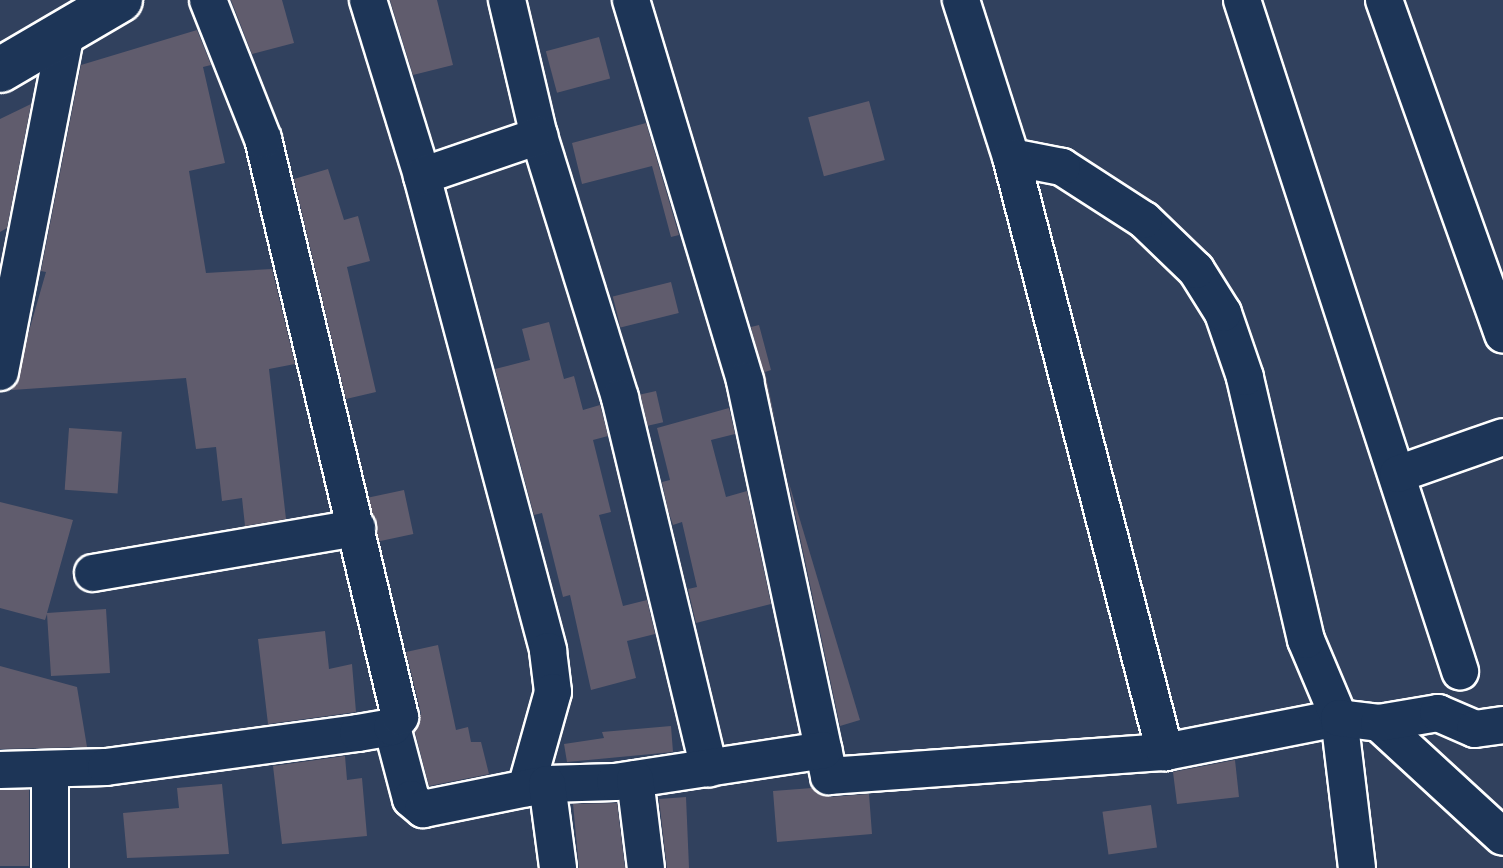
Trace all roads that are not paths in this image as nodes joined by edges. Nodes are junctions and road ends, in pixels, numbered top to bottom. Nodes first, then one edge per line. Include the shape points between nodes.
1 (208, 0) edge
2 (368, 0) edge
3 (507, 0) edge
4 (631, 0) edge
5 (961, 0) edge
6 (1242, 0) edge
7 (1384, 0) edge
8 (91, 12) edge
9 (0, 70) edge
10 (539, 136) junction
11 (1011, 157) junction
12 (422, 176) junction
13 (1503, 334) edge
14 (0, 372) edge
15 (1503, 437) edge
16 (1398, 474) junction
17 (357, 528) junction
18 (93, 573) dead end
19 (1460, 671) dead end
20 (1339, 718) junction
21 (1379, 723) junction
22 (1503, 725) edge
23 (392, 727) junction
24 (824, 750) junction
25 (1165, 752) junction
26 (709, 768) junction
27 (0, 770) edge
28 (50, 770) junction
29 (635, 779) junction
30 (537, 786) junction
31 (1503, 837) edge
32 (50, 868) edge
33 (558, 868) edge
34 (646, 868) edge
35 (1357, 868) edge

1 - 17 street via 263,139
2 - 12 street
3 - 10 street
4 - 24 street via 745,381
5 - 11 street
6 - 16 street
7 - 13 street
8 - 9 street
8 - 14 street
10 - 12 street
10 - 26 street via 620,398
11 - 20 street via 1062,167 1144,220 1196,270 1223,313 1245,377 1306,640
11 - 25 street
12 - 30 street via 548,651 553,692
15 - 16 street
16 - 19 street
17 - 18 street
17 - 23 street via 400,708
20 - 21 street
20 - 25 street
20 - 35 street
21 - 22 street via 1438,713 1475,729
21 - 31 street
23 - 28 street
23 - 30 street via 411,799 423,809
24 - 25 street via 829,776
24 - 26 street
26 - 29 street
27 - 28 street
28 - 32 street
29 - 30 street
29 - 34 street
30 - 33 street

